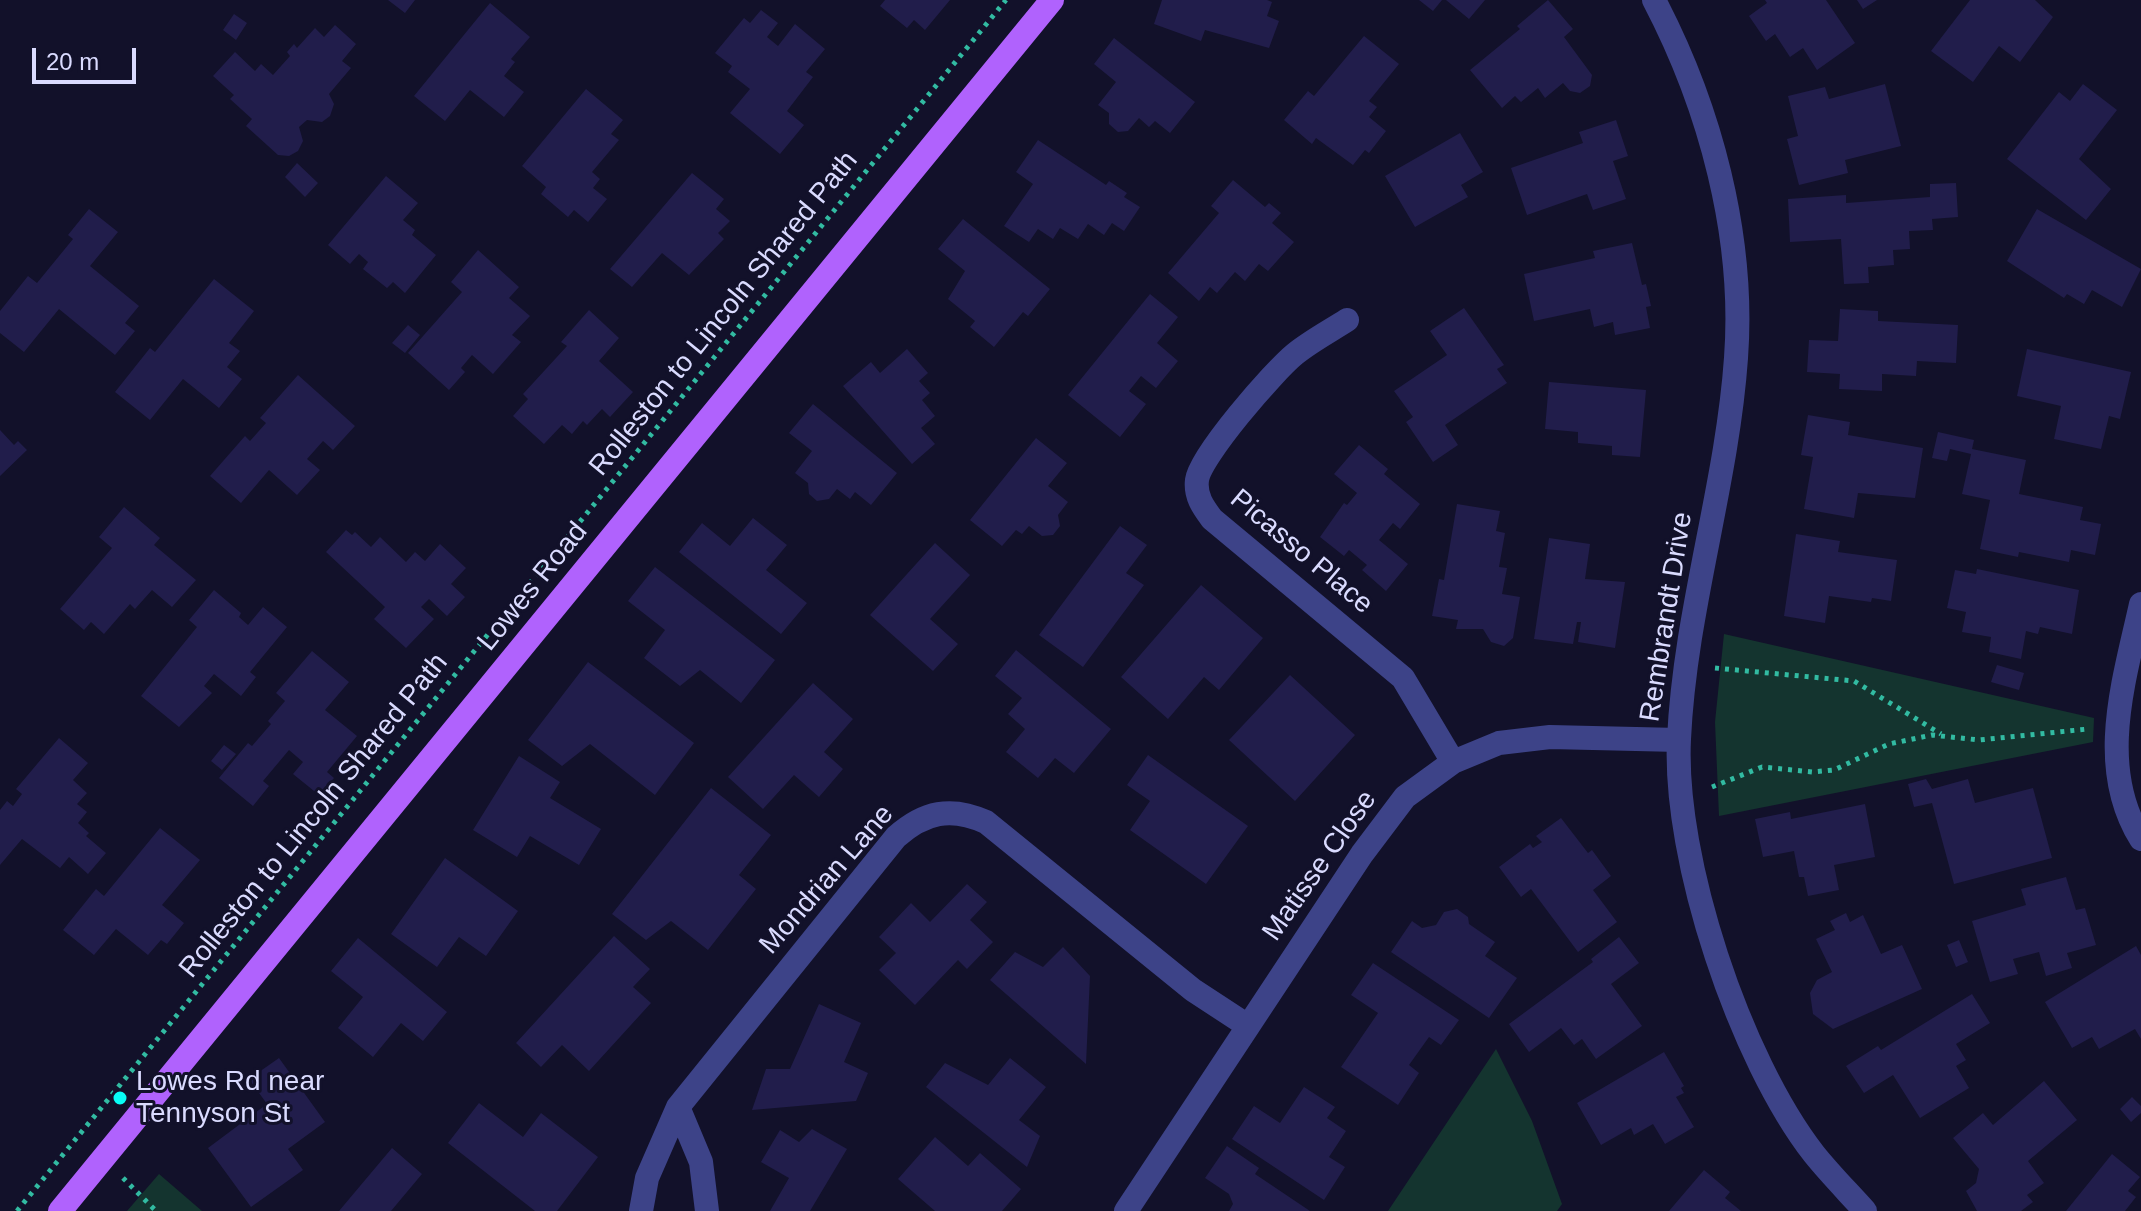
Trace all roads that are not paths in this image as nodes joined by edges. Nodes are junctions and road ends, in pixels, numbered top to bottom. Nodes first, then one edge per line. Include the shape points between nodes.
1 (1052, 0) edge
2 (1654, 0) edge
3 (1347, 320) dead end
4 (2141, 604) edge
5 (1679, 740) junction
6 (1453, 762) junction
7 (2141, 839) edge
8 (1248, 1026) junction
9 (678, 1107) junction
10 (60, 1211) edge
11 (641, 1211) edge
12 (707, 1211) edge
13 (1126, 1211) edge
14 (1865, 1211) edge

1 - 10 main road, Lowes Road
2 - 5 street, Rembrandt Drive via 1693,88 1712,148 1732,248 1737,326 1726,443 1694,619
3 - 6 street, Picasso Place via 1277,372 1212,450 1197,477 1197,492 1212,519 1403,678
4 - 7 street via 2117,730 2116,780
5 - 6 street, Matisse Close via 1550,737 1499,743
5 - 14 street, Rembrandt Drive via 1681,798 1692,857 1728,991 1784,1107 1813,1153
6 - 8 street, Matisse Close via 1405,797
8 - 9 street, Mondrian Lane via 1193,990 986,822 950,812 929,815 896,837
8 - 13 street, Matisse Close
9 - 11 street, Mondrian Lane via 647,1178
9 - 12 street via 701,1162

